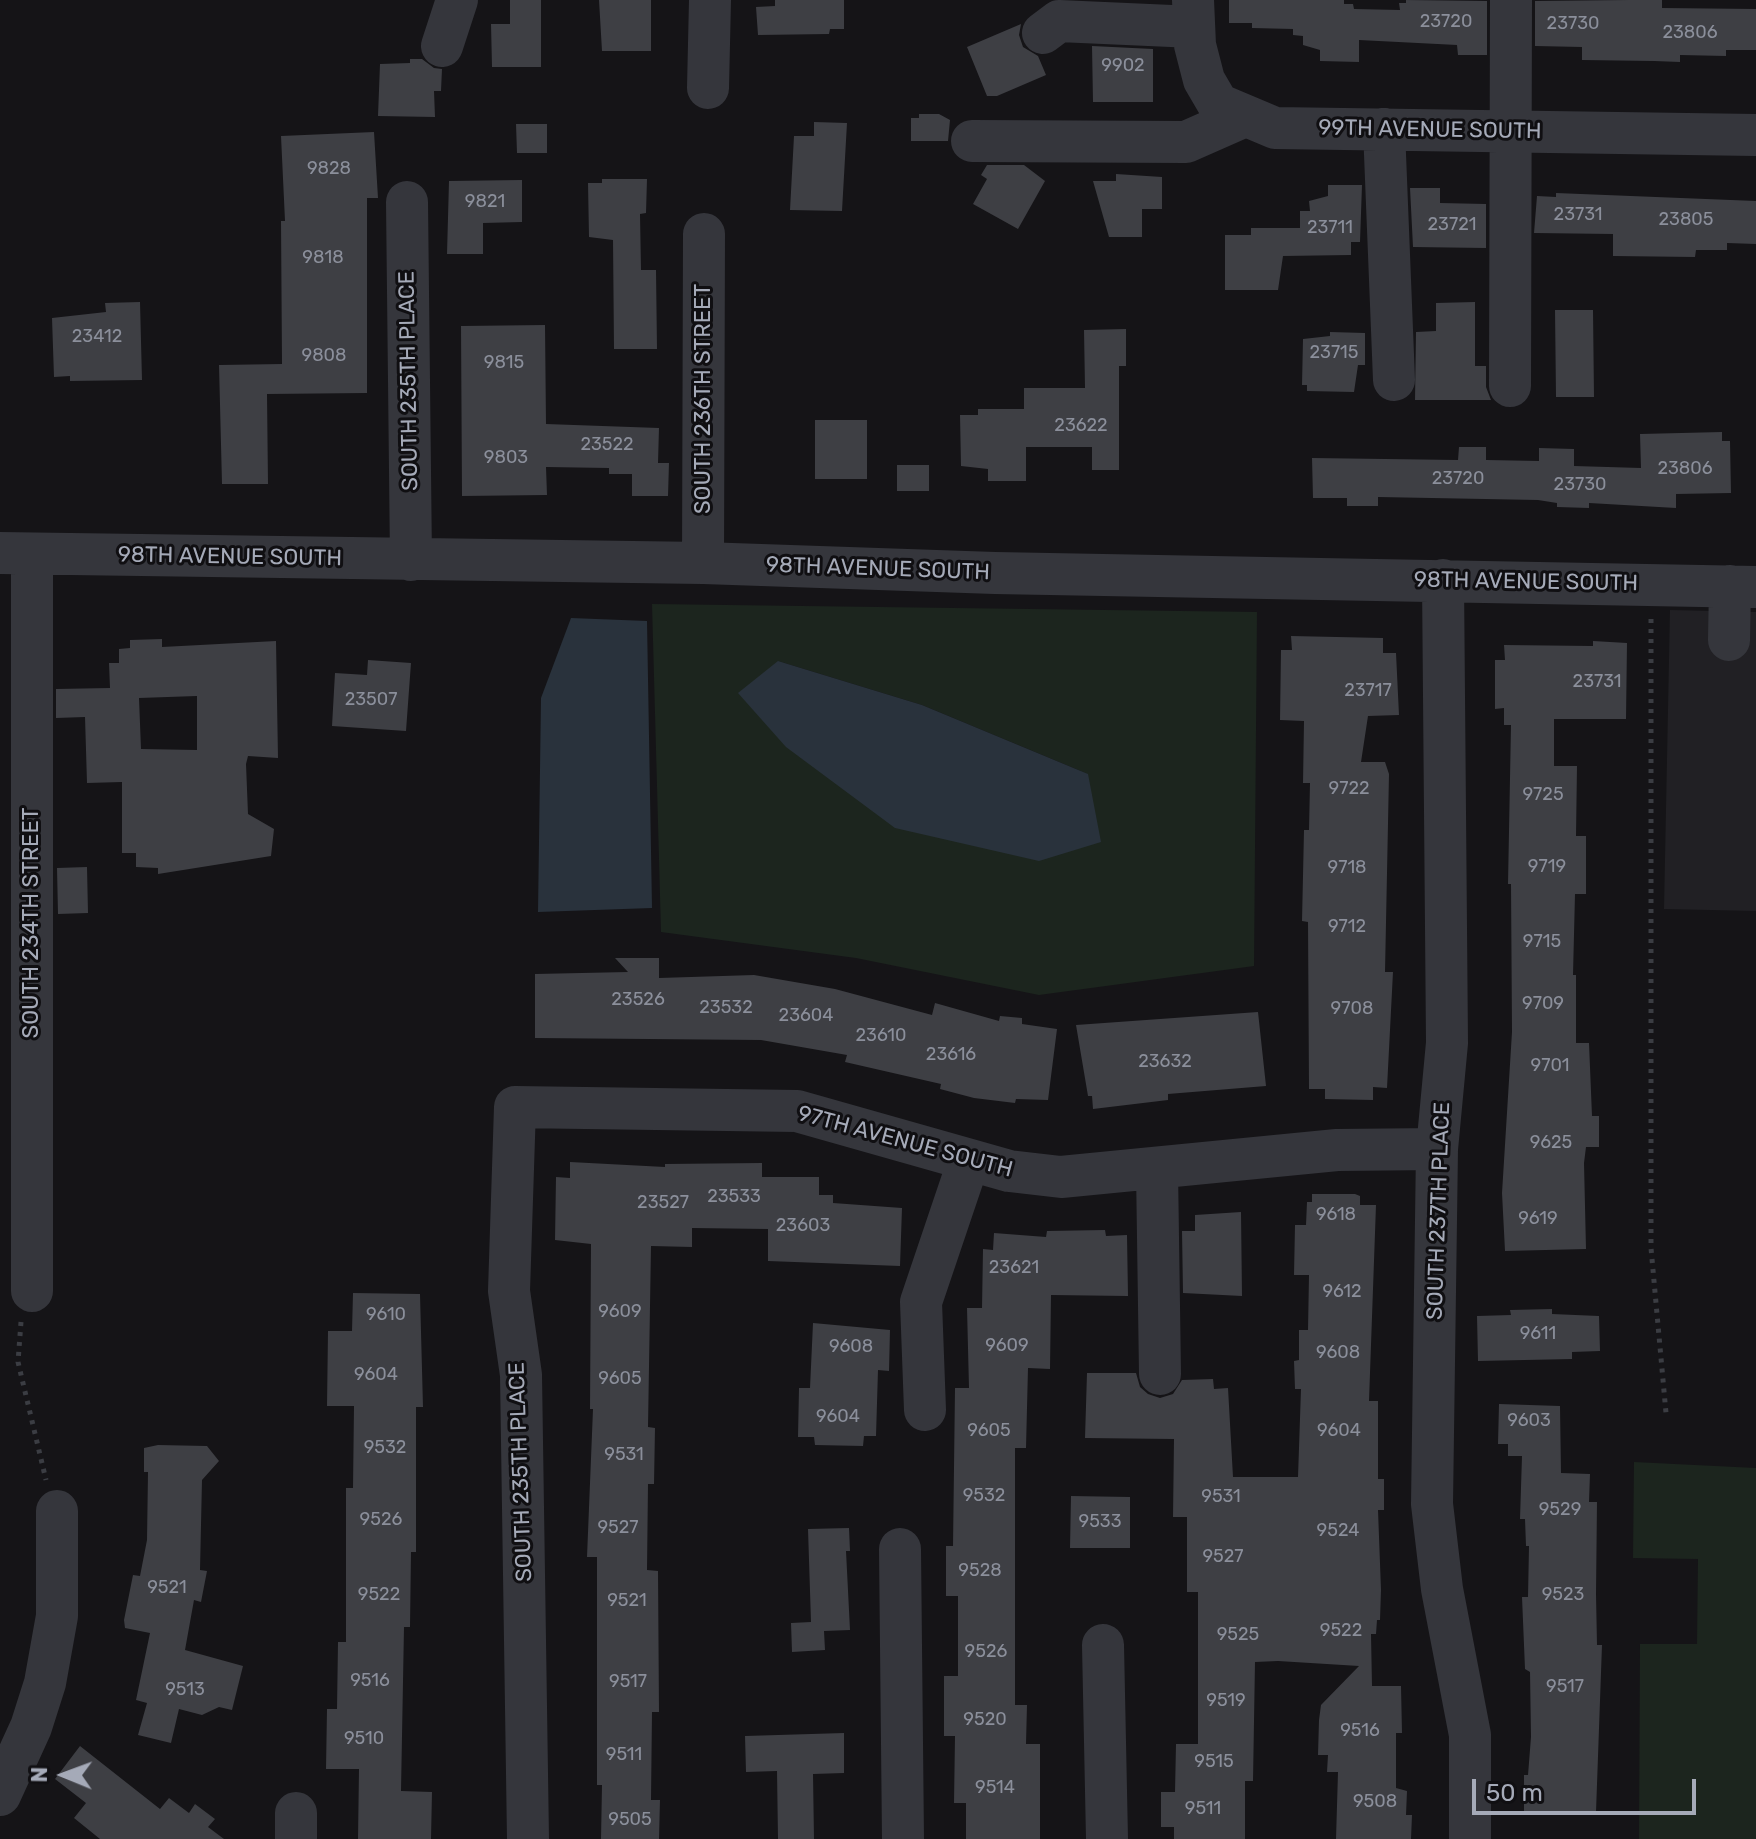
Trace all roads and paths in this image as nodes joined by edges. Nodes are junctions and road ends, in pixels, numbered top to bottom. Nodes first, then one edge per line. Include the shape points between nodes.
1 (457, 0) edge
2 (710, 0) edge
3 (1511, 0) edge
4 (1194, 14) edge
5 (1043, 33) dead end
6 (442, 46) dead end
7 (708, 88) dead end
8 (1245, 116) junction
9 (1384, 129) junction
10 (1511, 131) junction
11 (1756, 135) edge
12 (972, 141) dead end
13 (407, 202) dead end
14 (704, 234) dead end
15 (1394, 380) dead end
16 (1510, 386) dead end
17 (16, 554) edge
18 (411, 560) junction
19 (703, 563) junction
20 (1443, 580) junction
21 (1651, 584) junction
22 (1743, 586) edge
23 (1729, 640) dead end
24 (515, 1107) joint
25 (1437, 1149) junction
26 (969, 1160) junction
27 (1157, 1169) junction
28 (32, 1291) joint
29 (1160, 1374) dead end
30 (925, 1410) dead end
31 (1666, 1413) dead end
32 (57, 1511) joint
33 (900, 1549) dead end
34 (1103, 1645) dead end
35 (0, 1795) edge
36 (528, 1839) edge
37 (903, 1839) edge
38 (1107, 1839) edge
39 (1470, 1839) edge

1 - 6 street
2 - 7 street
3 - 10 street
4 - 5 street via 1059,21
4 - 8 street, 99TH AVENUE SOUTH via 1204,80 1218,104
8 - 9 street, 99TH AVENUE SOUTH via 1275,128
8 - 12 street via 1186,142
9 - 10 street, 99TH AVENUE SOUTH
9 - 15 street
10 - 11 street, 99TH AVENUE SOUTH
10 - 16 street
13 - 18 street, SOUTH 235TH PLACE
14 - 19 street, SOUTH 236TH STREET
17 - 18 street, 98TH AVENUE SOUTH
17 - 28 street, SOUTH 234TH STREET
18 - 19 street, 98TH AVENUE SOUTH
19 - 20 street, 98TH AVENUE SOUTH
20 - 21 street, 98TH AVENUE SOUTH
20 - 25 street, SOUTH 237TH PLACE via 1447,1043
21 - 22 street, 98TH AVENUE SOUTH
21 - 31 path via 1651,1248
22 - 23 street
24 - 26 street, 97TH AVENUE SOUTH via 797,1111
24 - 36 street, SOUTH 235TH PLACE via 509,1291 521,1375
25 - 27 street, 97TH AVENUE SOUTH via 1337,1150
25 - 39 street, SOUTH 237TH PLACE via 1432,1504 1470,1735
26 - 27 street, 97TH AVENUE SOUTH via 1061,1177
26 - 30 street via 921,1302
27 - 29 street
28 - 32 path via 21,1322 18,1362
32 - 35 street via 57,1616 45,1683
33 - 37 street
34 - 38 street

